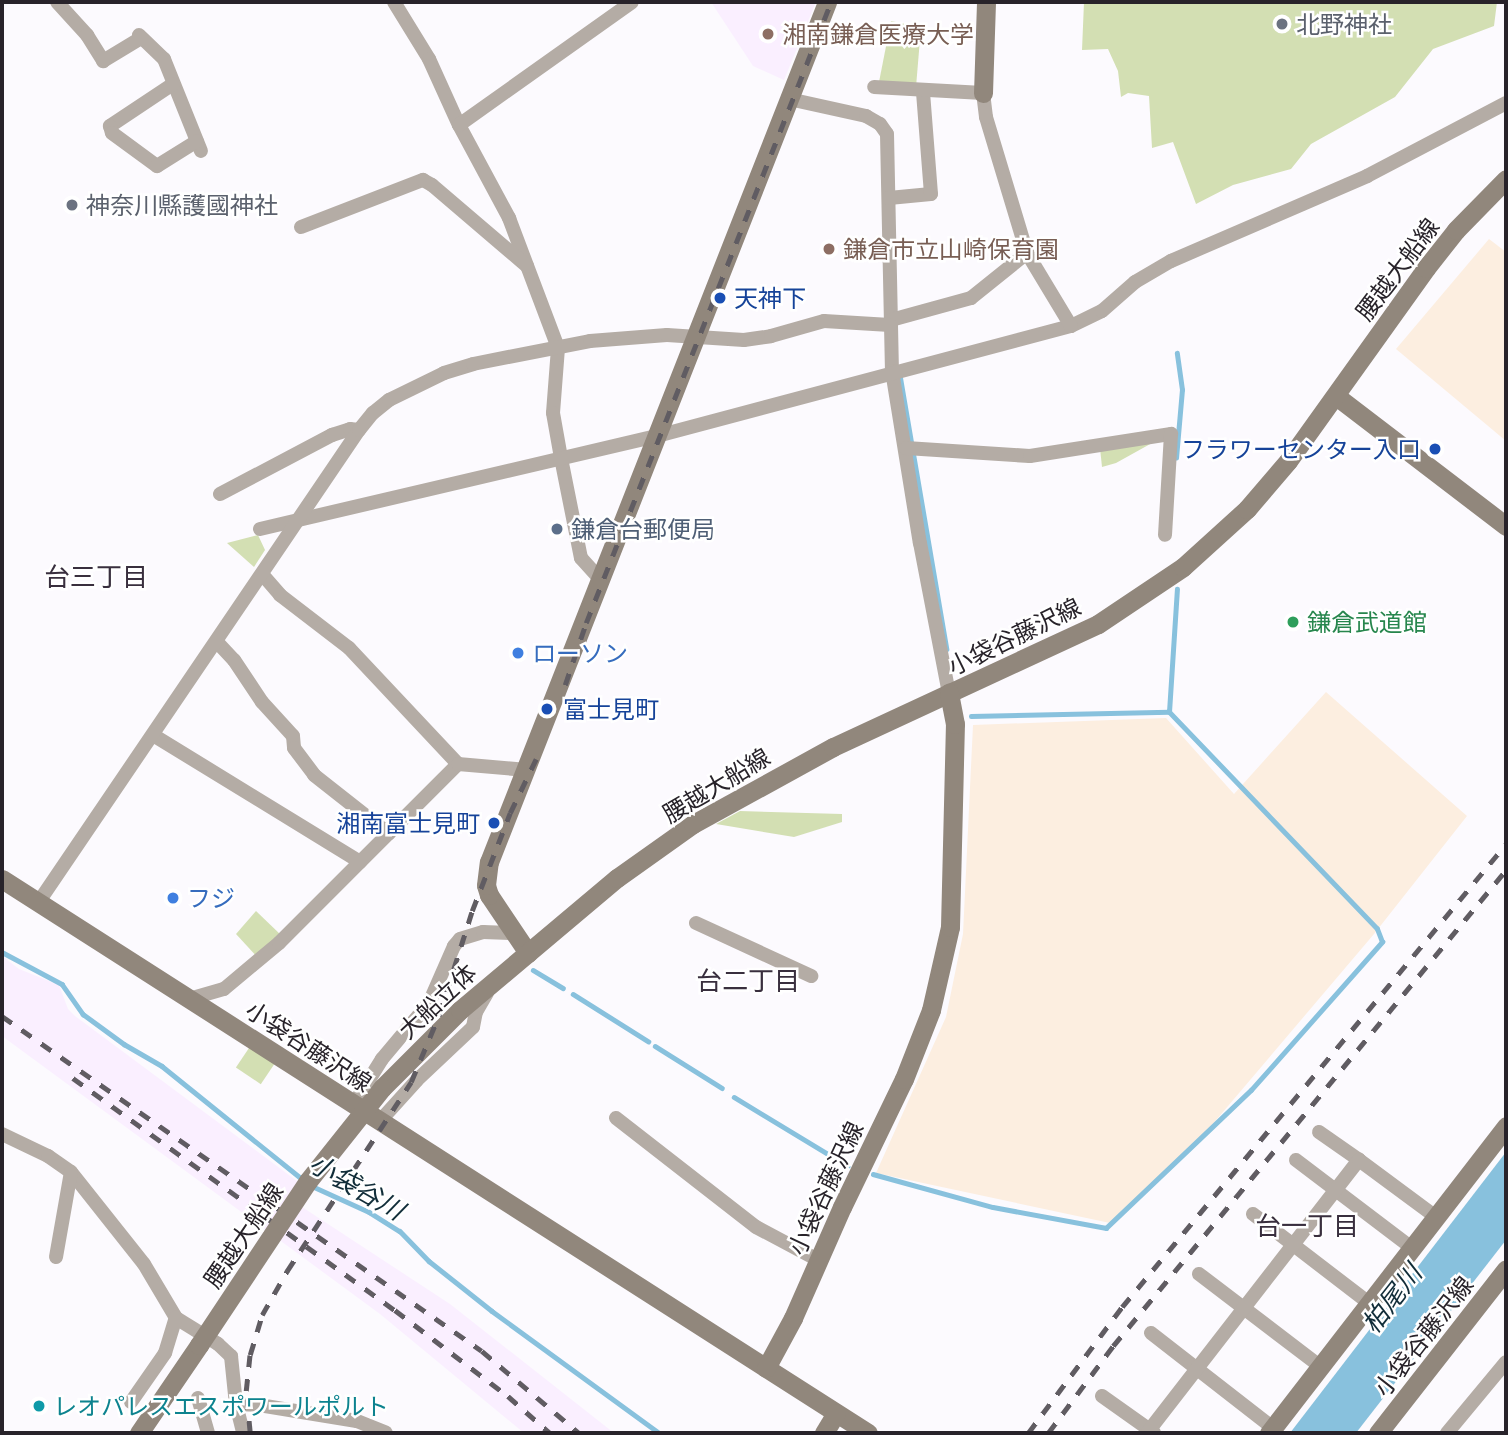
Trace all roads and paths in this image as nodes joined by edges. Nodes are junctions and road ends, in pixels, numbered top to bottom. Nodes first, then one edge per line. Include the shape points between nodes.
1 (57, 2) edge
2 (394, 2) edge
3 (632, 2) edge
4 (827, 2) edge
5 (985, 2) edge
6 (173, 84) junction
7 (874, 87) dead end
8 (923, 92) junction
9 (983, 93) junction
10 (789, 99) junction
11 (1506, 103) edge
12 (459, 125) junction
13 (1506, 178) edge
14 (889, 198) junction
15 (301, 227) dead end
16 (1027, 253) junction
17 (528, 266) junction
18 (891, 322) junction
19 (1071, 326) junction
20 (695, 338) junction
21 (558, 348) junction
22 (892, 371) junction
23 (1336, 396) junction
24 (359, 430) junction
25 (657, 436) junction
26 (906, 448) junction
27 (561, 458) junction
28 (220, 494) dead end
29 (297, 519) junction
30 (1506, 526) edge
31 (260, 529) dead end
32 (1165, 535) dead end
33 (262, 574) junction
34 (600, 579) junction
35 (217, 642) junction
36 (950, 694) junction
37 (153, 735) junction
38 (458, 764) junction
39 (527, 770) junction
40 (389, 834) junction
41 (360, 862) junction
42 (2, 879) edge
43 (38, 903) junction
44 (696, 923) dead end
45 (513, 933) junction
46 (528, 953) junction
47 (811, 976) dead end
48 (495, 980) junction
49 (189, 999) junction
50 (382, 1088) joint
51 (354, 1104) junction
52 (616, 1118) dead end
53 (380, 1121) junction
54 (1506, 1126) edge
55 (1319, 1132) dead end
56 (2, 1134) edge
57 (1296, 1160) dead end
58 (1359, 1160) junction
59 (71, 1172) junction
60 (1336, 1190) junction
61 (1253, 1214) dead end
62 (1436, 1217) junction
63 (1293, 1246) junction
64 (1412, 1248) junction
65 (56, 1257) dead end
66 (818, 1260) junction
67 (1506, 1269) edge
68 (1199, 1274) dead end
69 (1369, 1303) junction
70 (1244, 1311) junction
71 (176, 1318) junction
72 (1151, 1333) dead end
73 (1506, 1362) edge
74 (766, 1367) junction
75 (1321, 1367) junction
76 (1198, 1368) junction
77 (1102, 1396) dead end
78 (198, 1398) dead end
79 (131, 1402) dead end
80 (236, 1404) junction
81 (836, 1413) junction
82 (1271, 1431) edge
83 (1150, 1432) edge
84 (139, 1433) edge
85 (208, 1433) edge
86 (243, 1433) edge
87 (386, 1433) edge
88 (824, 1433) edge
89 (868, 1433) edge
90 (1378, 1433) edge
91 (1447, 1433) edge

1 - 6 street via 103,61 140,37 164,59
2 - 12 street via 429,59
3 - 12 street
4 - 10 main road
5 - 9 main road
6 - 6 street via 110,127 111,133 157,166 199,146
7 - 8 street
8 - 9 street
8 - 14 street via 931,194
9 - 16 street
10 - 14 street via 866,116 880,124 887,134
10 - 20 main road
11 - 19 street via 1367,176 1171,261 1135,282 1102,311
12 - 17 street via 509,218
13 - 23 main road, 腰越大船線 via 1426,268
14 - 18 street
15 - 17 street via 423,180
16 - 18 street via 971,298
16 - 19 street
17 - 21 street
18 - 20 street via 824,321 744,340
18 - 22 street
19 - 22 street
20 - 21 street via 635,337
20 - 25 main road
21 - 24 street via 444,373 389,401
21 - 27 street via 553,413
22 - 25 street
22 - 26 street
23 - 30 main road
23 - 36 main road, 小袋谷藤沢線 via 1247,509 1183,567 1098,624
24 - 28 street via 332,435
24 - 29 street
25 - 27 street
25 - 34 main road
26 - 32 street via 1030,456 1171,433
26 - 36 street
27 - 29 street
27 - 34 street via 581,558
29 - 31 street
29 - 33 street
33 - 35 street
33 - 38 street via 281,595 349,648
34 - 39 main road
35 - 37 street
35 - 40 street via 293,736 294,748 314,775
36 - 46 main road, 腰越大船線 via 832,747 715,810 617,878
36 - 66 main road, 小袋谷藤沢線 via 955,724 950,927 945,958 920,1044
37 - 41 street
37 - 43 street
38 - 39 street
38 - 40 street
39 - 45 main road via 486,872 489,895
40 - 41 street
41 - 49 street via 225,989
42 - 43 main road, 小袋谷藤沢線
43 - 49 main road, 小袋谷藤沢線
44 - 47 street
45 - 46 main road
45 - 51 street via 483,932 460,939 429,1003 382,1059
46 - 48 main road, 大船立体
48 - 50 main road, 大船立体 via 436,1031
48 - 53 street via 472,1027
49 - 51 main road, 小袋谷藤沢線
50 - 84 main road, 腰越大船線, bridge via 308,1181
51 - 53 main road, 小袋谷藤沢線
52 - 66 street via 756,1227
53 - 74 main road, 小袋谷藤沢線
54 - 62 main road
55 - 58 street
56 - 59 street
57 - 60 street
58 - 60 street
58 - 62 street
59 - 65 street
59 - 71 street via 144,1264
60 - 63 street
60 - 64 street
61 - 63 street
62 - 64 main road
63 - 69 street
63 - 70 street
64 - 69 main road
66 - 74 main road, 小袋谷藤沢線
67 - 90 main road, 小袋谷藤沢線
68 - 70 street
69 - 75 main road
70 - 75 street
70 - 76 street
71 - 79 street via 165,1353
71 - 80 street via 231,1356
72 - 76 street
73 - 91 street
74 - 81 main road, 小袋谷藤沢線
75 - 82 main road
76 - 82 street
76 - 83 street
77 - 83 street
78 - 85 street
80 - 86 street
80 - 87 street via 357,1421
81 - 88 main road
81 - 89 main road, 小袋谷藤沢線

